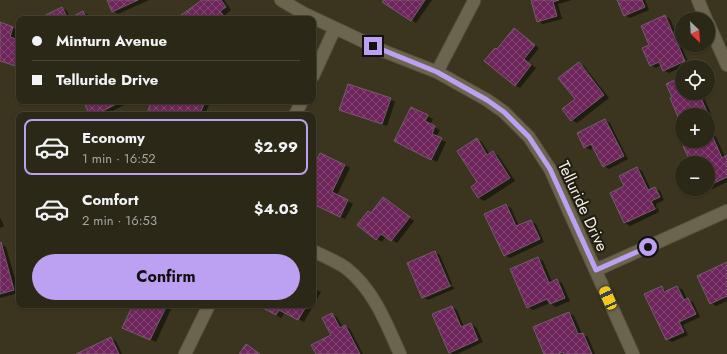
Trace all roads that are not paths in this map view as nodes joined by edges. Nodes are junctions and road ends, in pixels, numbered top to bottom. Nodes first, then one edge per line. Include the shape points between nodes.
1 (280, 0) edge
2 (698, 0) edge
3 (474, 1) edge
4 (703, 12) edge
5 (309, 16) edge
6 (316, 19) edge
7 (335, 28) junction
8 (715, 38) edge
9 (727, 65) edge
10 (316, 69) edge
11 (437, 72) junction
12 (727, 211) edge
13 (316, 253) edge
14 (596, 270) junction
15 (208, 308) edge
16 (185, 354) edge
17 (400, 354) edge
18 (633, 354) edge

1 - 5 street, Telluride Drive
2 - 4 street
3 - 11 street
6 - 7 street, Telluride Drive
7 - 10 street
7 - 11 street, Telluride Drive
8 - 9 street
11 - 14 street, Telluride Drive via 504,112 529,137 550,169
12 - 14 street
13 - 17 street via 345,268 360,281 377,304
14 - 18 street, Telluride Drive
15 - 16 street

